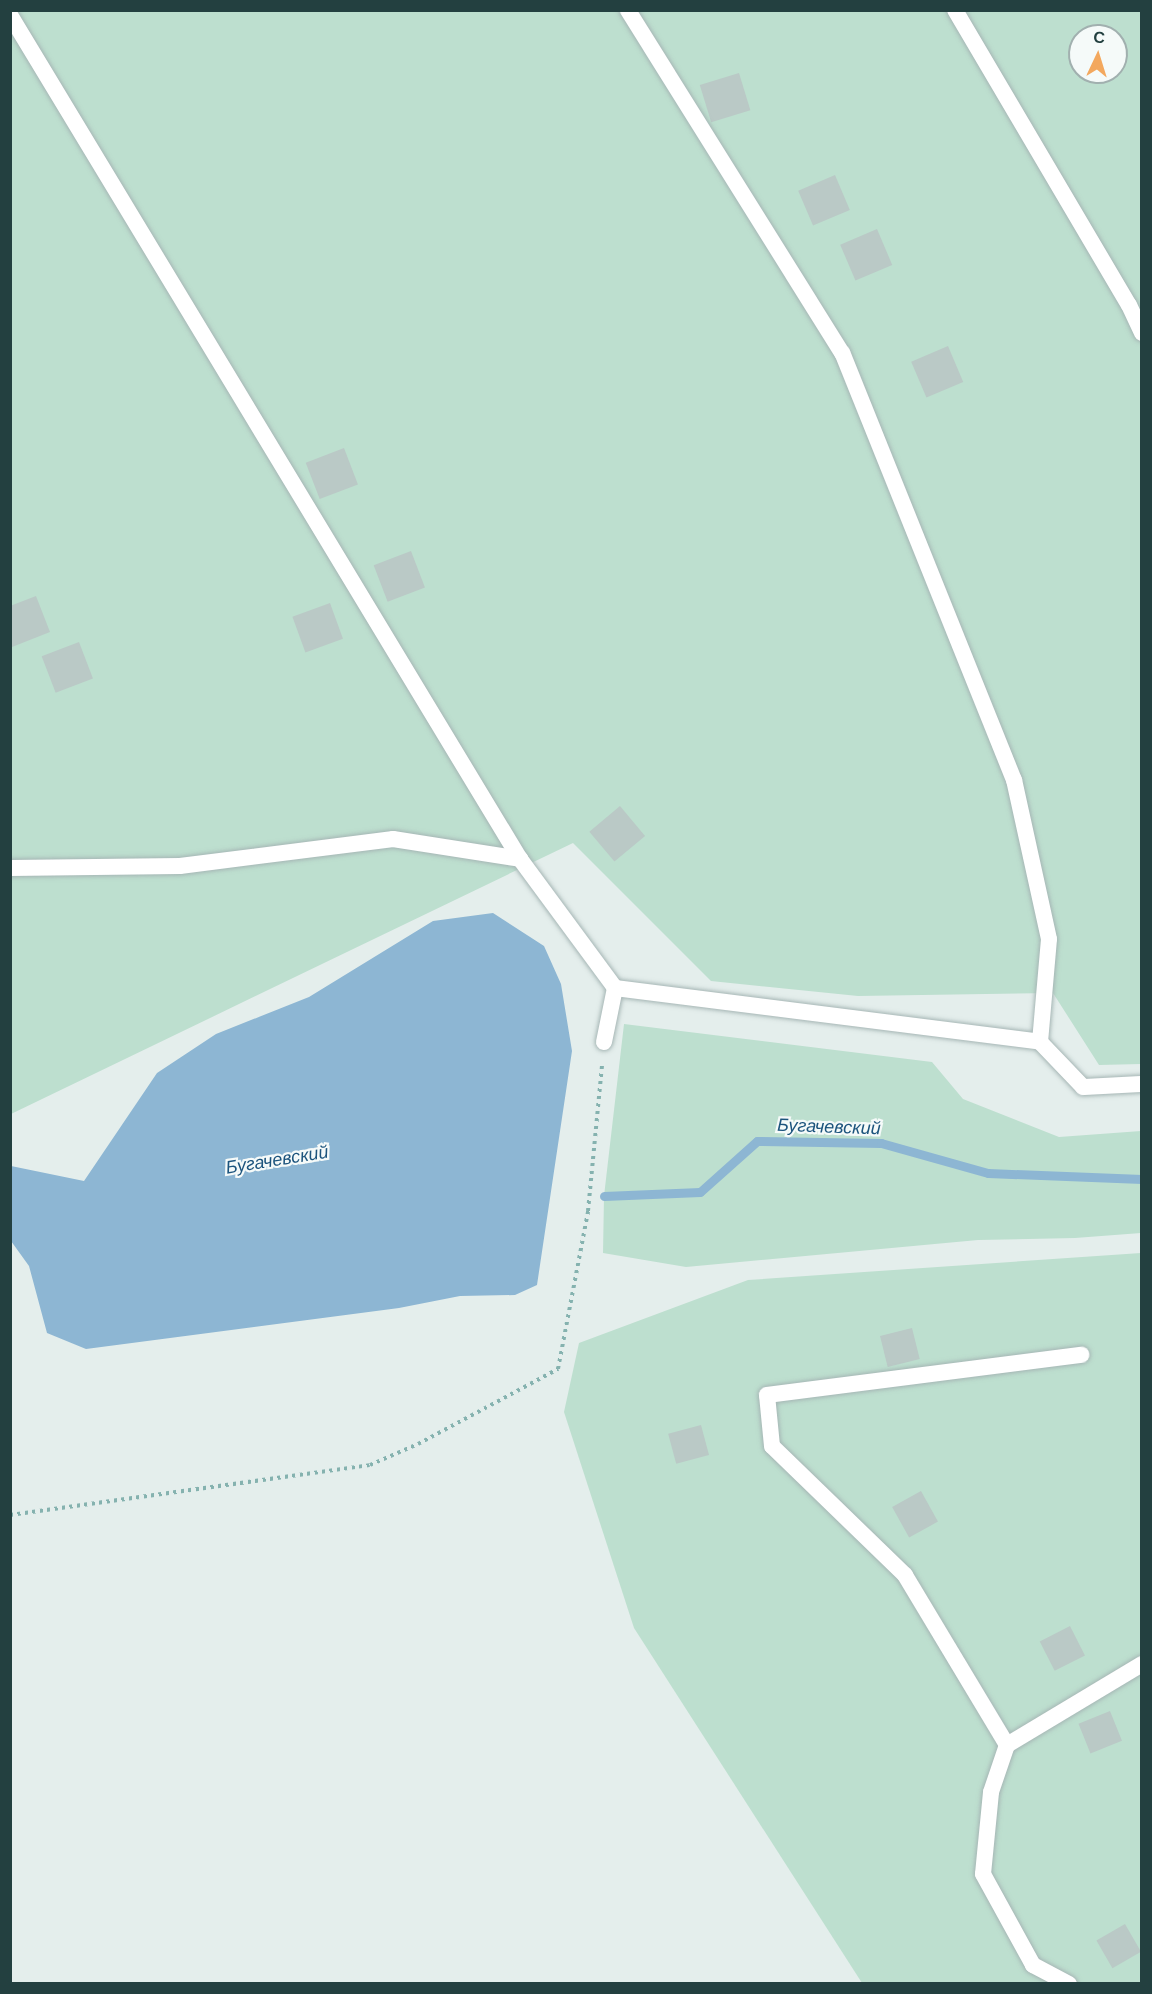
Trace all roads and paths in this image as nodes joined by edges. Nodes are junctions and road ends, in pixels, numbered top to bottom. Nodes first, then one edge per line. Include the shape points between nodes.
1 (628, 10) edge
2 (955, 10) edge
3 (10, 15) edge
4 (1142, 333) edge
5 (520, 859) junction
6 (10, 868) edge
7 (615, 988) junction
8 (604, 1042) joint
9 (1040, 1042) junction
10 (1142, 1084) edge
11 (1081, 1355) dead end
12 (10, 1515) edge
13 (1142, 1664) edge
14 (1007, 1745) junction
15 (1069, 1983) edge

1 - 9 lane via 842,353 1014,780 1049,939
2 - 4 lane
3 - 5 lane
5 - 6 lane via 393,839 180,866
5 - 7 lane
7 - 8 lane
7 - 9 lane
8 - 12 path via 588,1211 558,1369 418,1444 370,1465
9 - 10 lane via 1083,1088
11 - 14 lane via 767,1395 772,1446 905,1575
13 - 14 lane
14 - 15 lane via 991,1792 983,1874 1034,1965

